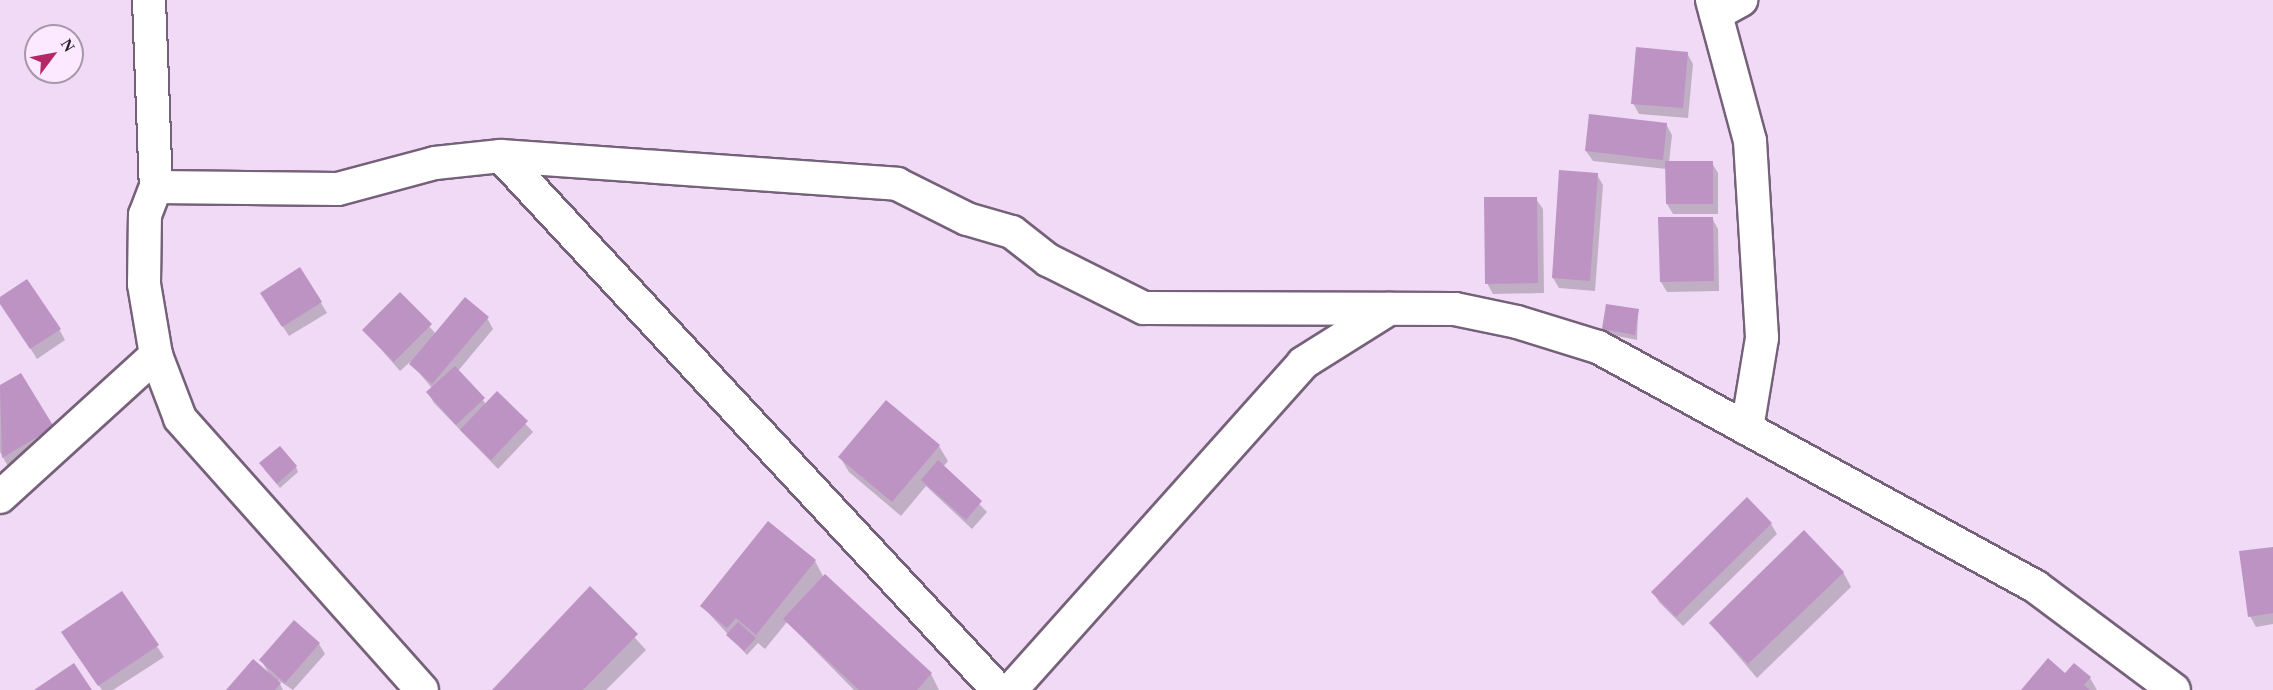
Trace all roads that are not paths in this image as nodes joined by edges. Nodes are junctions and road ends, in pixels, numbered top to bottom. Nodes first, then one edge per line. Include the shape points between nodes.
1 (149, 0) edge
2 (1723, 5) edge
3 (501, 156) junction
4 (156, 187) junction
5 (1389, 309) junction
6 (156, 355) junction
7 (1747, 429) junction
8 (0, 497) edge
9 (422, 690) edge
10 (998, 690) edge
11 (1011, 690) edge
12 (2174, 690) edge

1 - 4 street
2 - 7 street via 1750,141 1762,338
3 - 4 street via 435,164 338,189
3 - 5 street via 897,184 967,219 1012,232 1058,266 1144,308
3 - 10 street
4 - 6 street via 145,215 144,284
5 - 7 street via 1455,309 1598,347
5 - 11 street via 1304,363
6 - 8 street
6 - 9 street via 180,418 215,464
7 - 12 street via 2036,587

